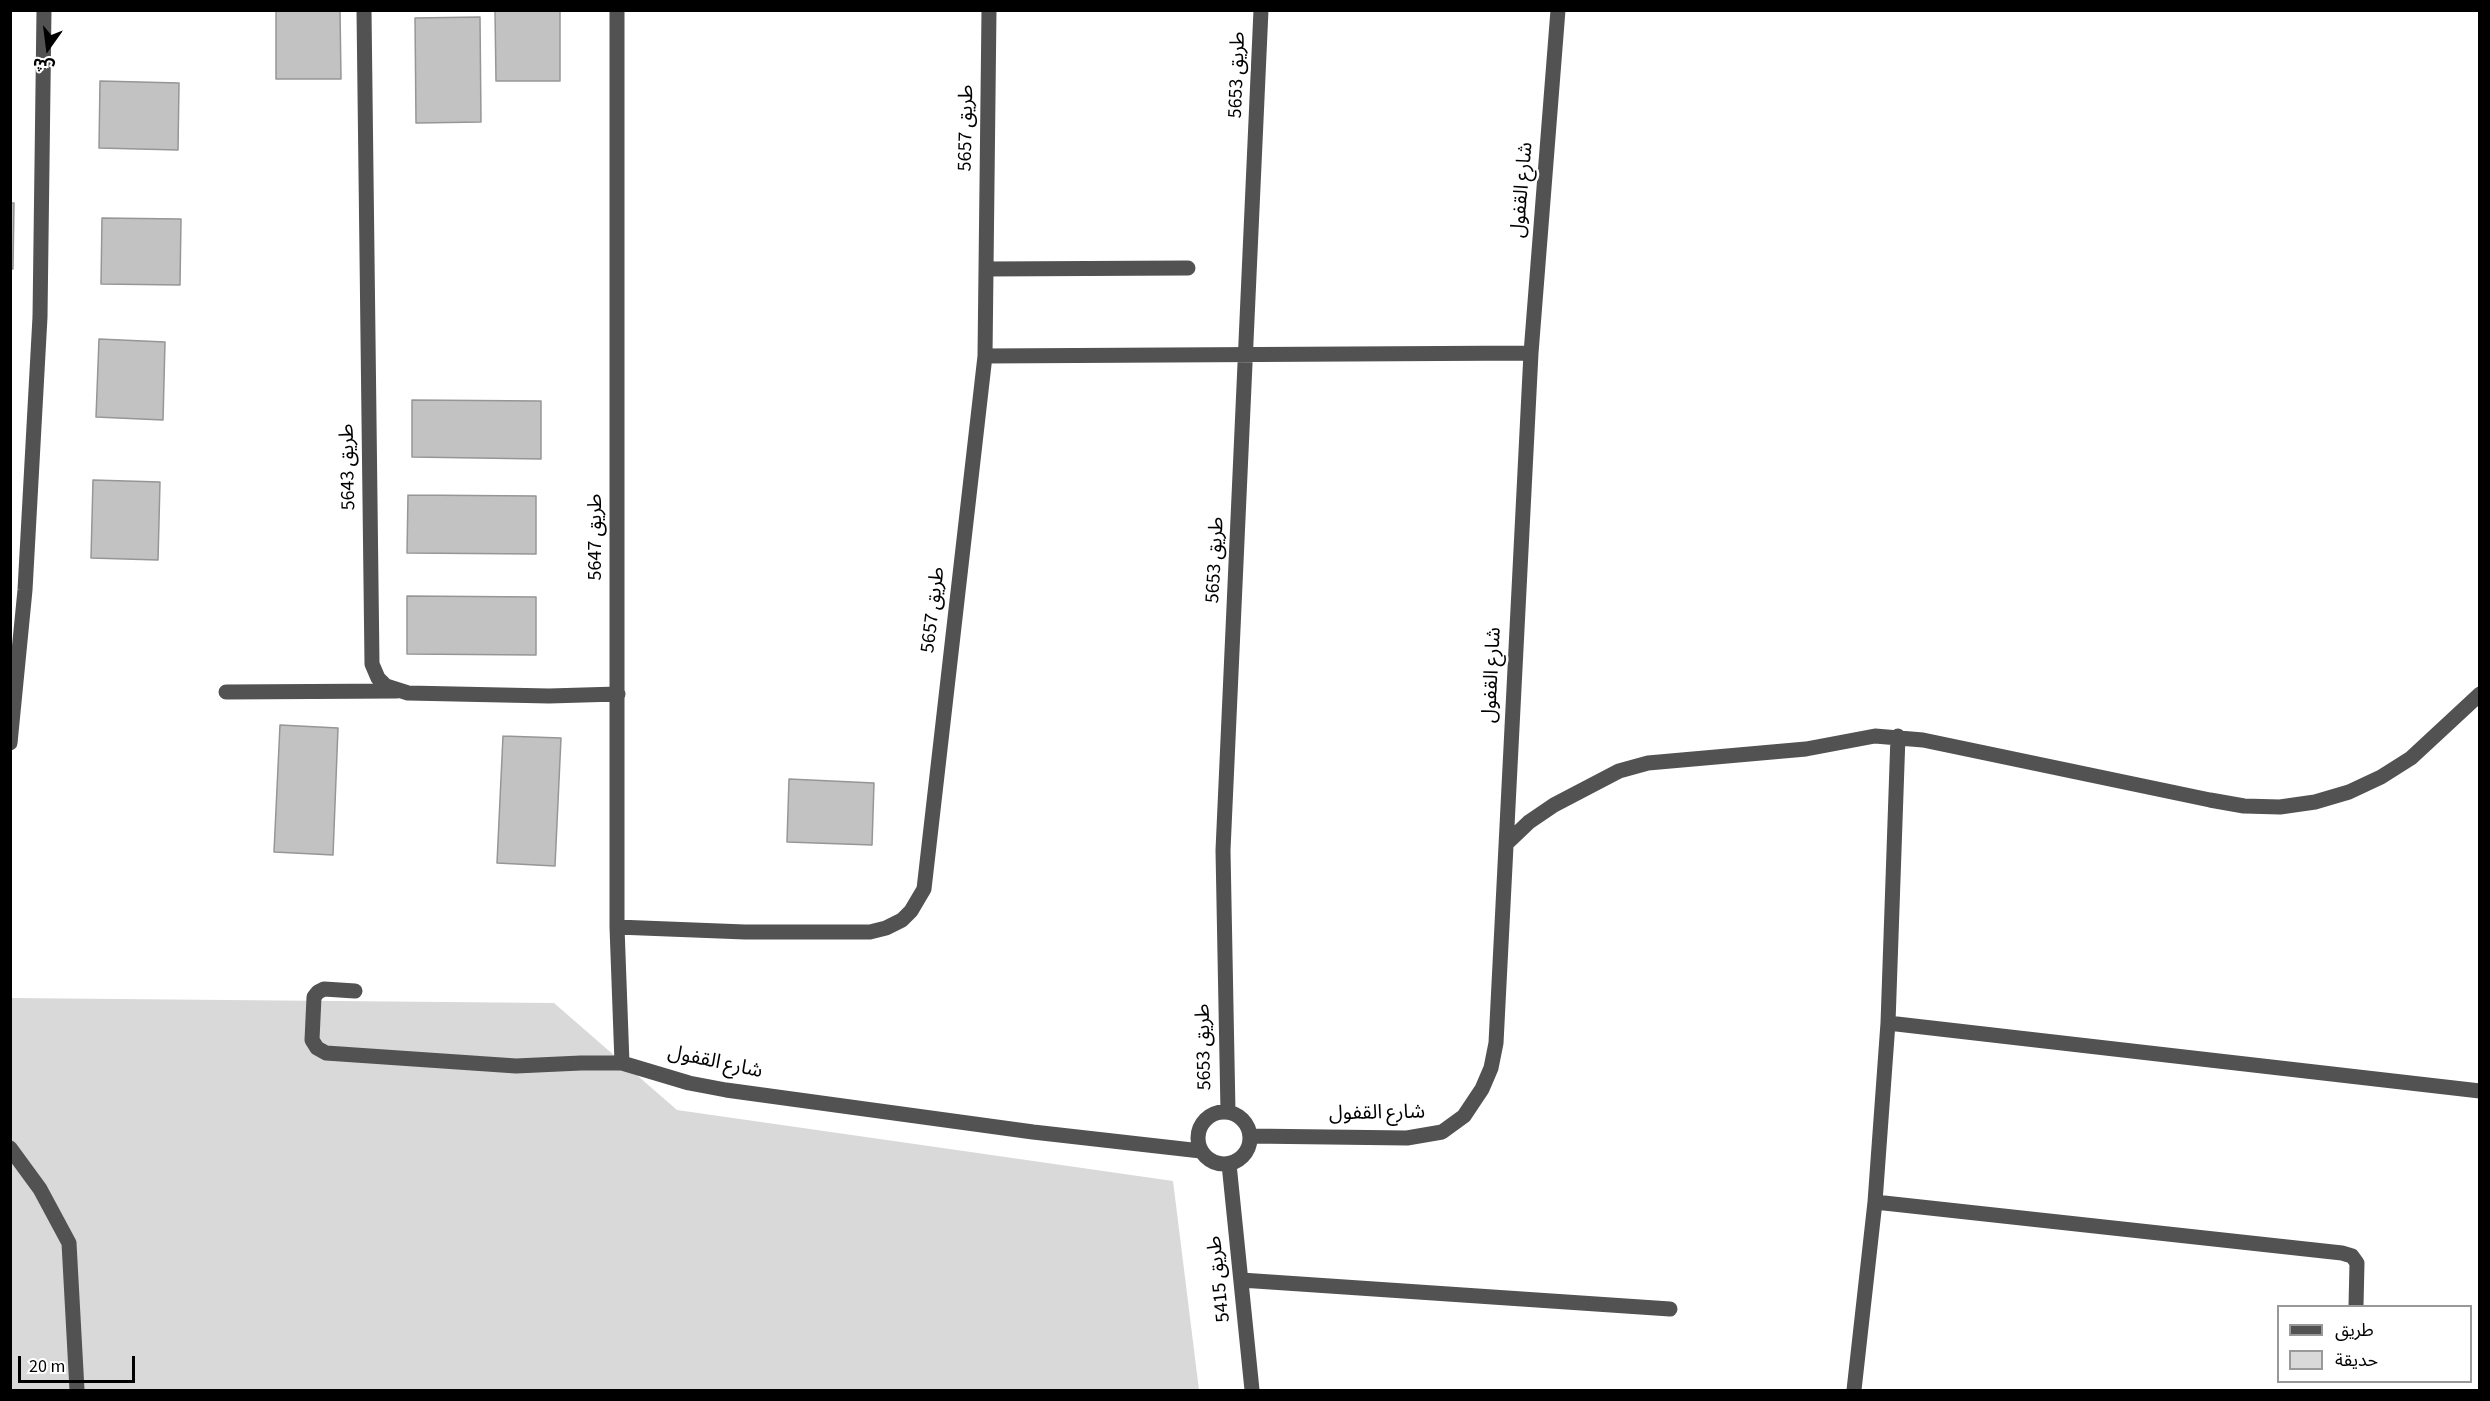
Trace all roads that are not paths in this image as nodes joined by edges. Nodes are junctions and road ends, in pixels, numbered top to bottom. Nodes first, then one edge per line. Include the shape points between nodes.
1 (44, 10) edge
2 (364, 10) edge
3 (617, 10) edge
4 (989, 10) edge
5 (1262, 10) edge
6 (1558, 10) edge
7 (1188, 268) dead end
8 (986, 269) junction
9 (1247, 353) junction
10 (1531, 353) junction
11 (985, 356) junction
12 (397, 691) junction
13 (226, 692) dead end
14 (618, 694) junction
15 (2480, 694) edge
16 (1898, 736) junction
17 (10, 743) edge
18 (1507, 843) junction
19 (617, 927) junction
20 (355, 991) dead end
21 (1887, 1023) junction
22 (622, 1063) junction
23 (2480, 1091) edge
24 (1228, 1112) junction
25 (1251, 1136) junction
26 (10, 1148) edge
27 (1201, 1150) junction
28 (1229, 1164) junction
29 (1875, 1202) junction
30 (1241, 1280) junction
31 (2356, 1305) edge
32 (1670, 1309) dead end
33 (77, 1390) edge
34 (1252, 1390) edge
35 (1854, 1390) edge

1 - 17 street via 40,317 25,590
2 - 12 street, طريق 5643 via 372,664 378,678
3 - 14 street, طريق 5647
4 - 8 street, طريق 5657
5 - 9 street, طريق 5653
6 - 10 street, شارع القفول
7 - 8 street
8 - 11 street, طريق 5657
9 - 10 street
9 - 11 street
9 - 24 street, طريق 5653 via 1222,850
10 - 18 street, شارع القفول
11 - 19 street, طريق 5657 via 924,889 919,900 902,920 870,932
12 - 13 street
12 - 14 street
14 - 19 street, طريق 5647
15 - 16 street via 2411,758 2381,777 2349,792 2280,807 2210,800
16 - 18 street via 1853,739 1782,752 1648,763 1619,771 1554,805
16 - 21 street
18 - 25 street, شارع القفول via 1497,1042 1482,1089 1464,1116 1442,1132 1426,1136
19 - 22 street, طريق 5647
20 - 22 street, شارع القفول via 324,988 314,997 312,1040 326,1053 516,1066
21 - 23 street
21 - 29 street
22 - 27 street, شارع القفول via 726,1090 1033,1132
24 - 25 street via 1245,1122
24 - 27 street via 1211,1115 1200,1126
25 - 28 street via 1241,1158
26 - 33 street via 40,1189 69,1243
27 - 28 street via 1210,1160
28 - 30 street, طريق 5415
29 - 31 street via 2342,1253 2352,1256 2357,1263
29 - 35 street
30 - 32 street
30 - 34 street, طريق 5415

